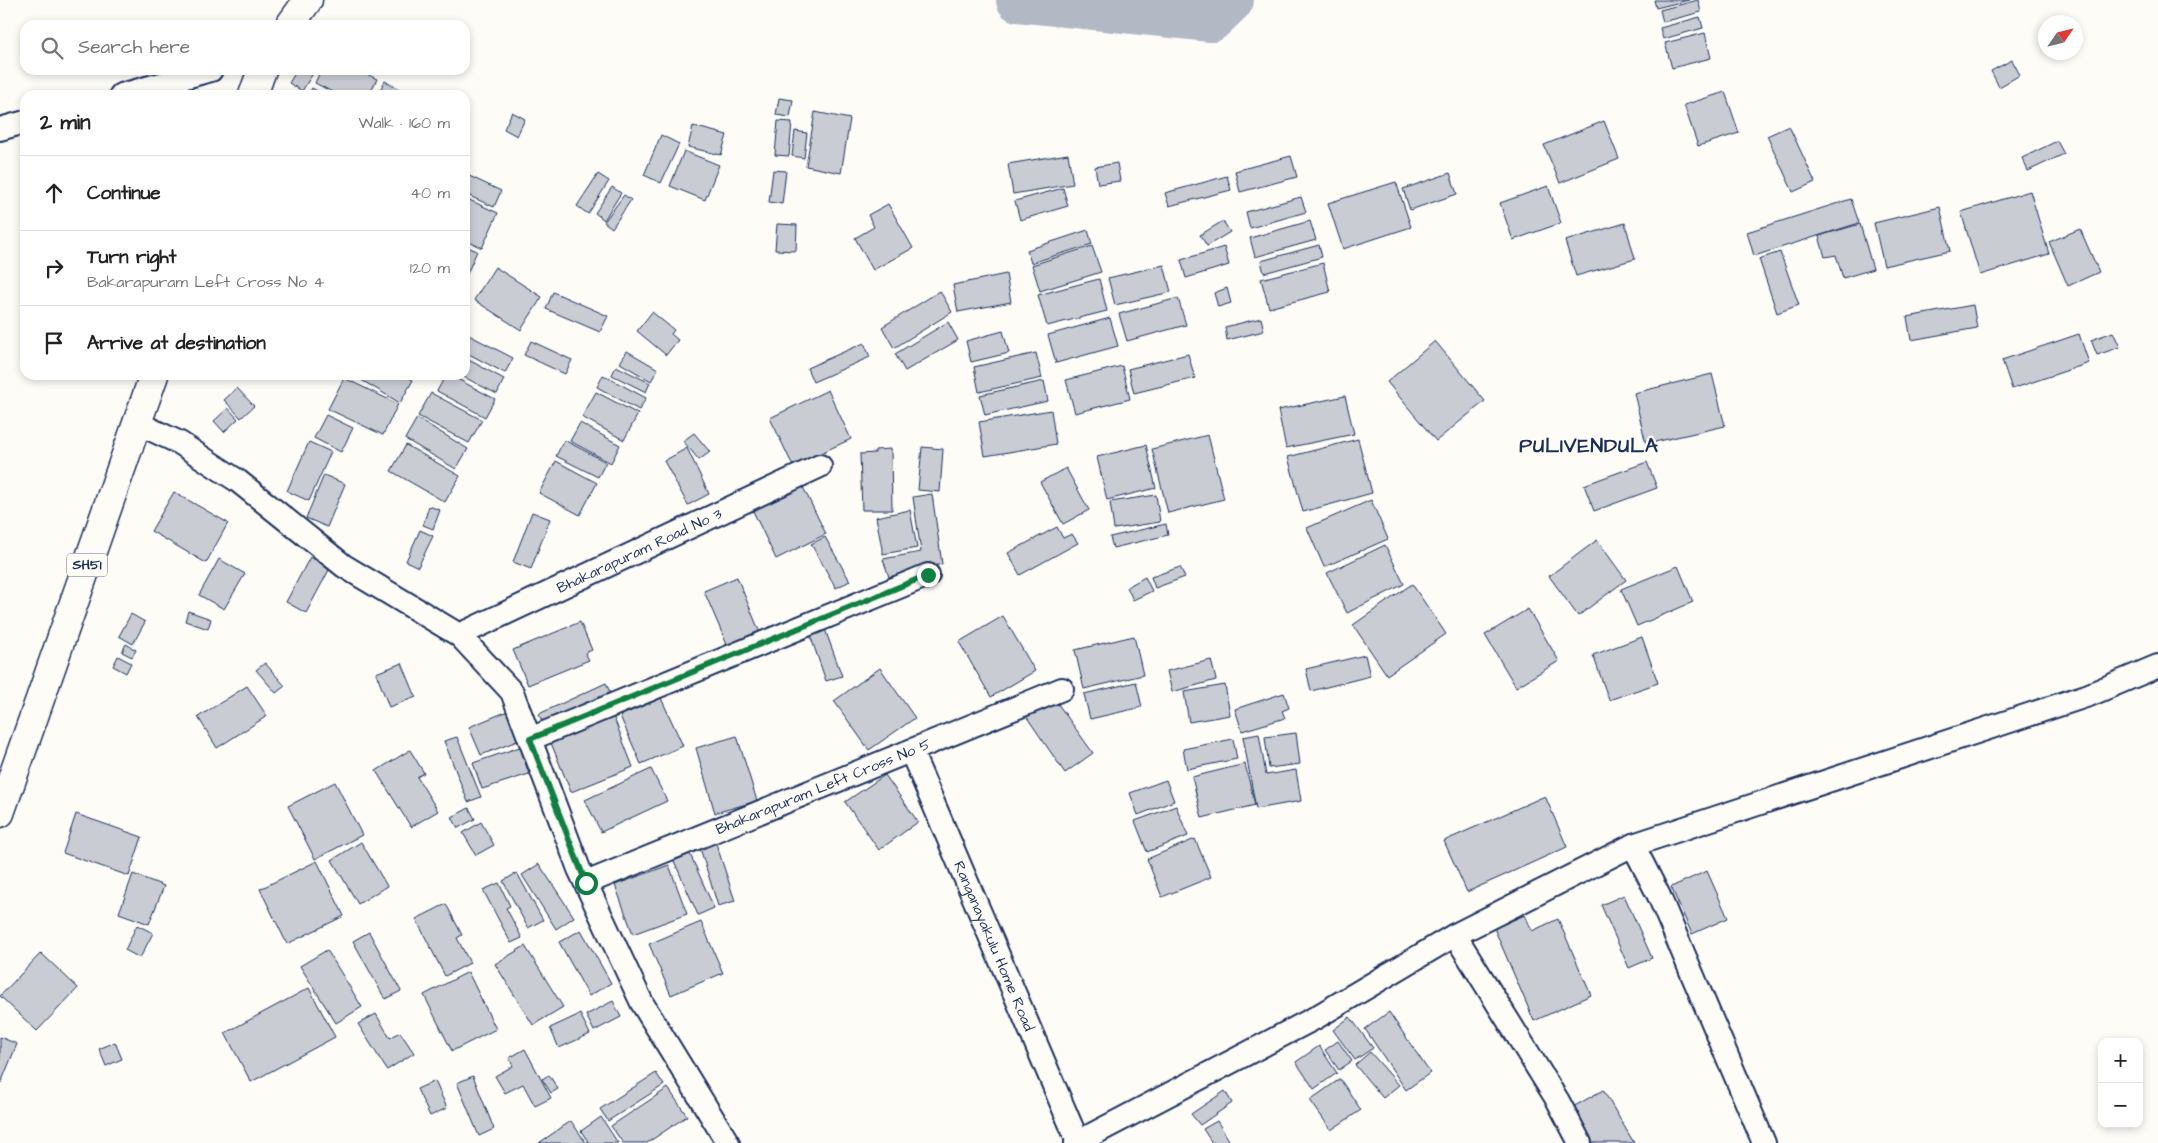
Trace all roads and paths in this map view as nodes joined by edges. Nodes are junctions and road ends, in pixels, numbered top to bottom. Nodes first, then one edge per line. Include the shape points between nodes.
1 (308, 0) edge
2 (294, 20) edge
3 (193, 75) edge
4 (260, 75) edge
5 (139, 90) edge
6 (255, 90) edge
7 (20, 123) edge
8 (0, 129) edge
9 (152, 380) edge
10 (137, 423) junction
11 (820, 466) dead end
12 (928, 575) dead end
13 (459, 635) junction
14 (2158, 666) edge
15 (1062, 689) dead end
16 (530, 739) junction
17 (911, 751) junction
18 (10, 752) edge
19 (0, 813) edge
20 (1633, 845) junction
21 (586, 883) junction
22 (1455, 935) junction
23 (728, 1143) edge
24 (1077, 1143) edge
25 (1580, 1143) edge
26 (1764, 1143) edge

1 - 2 main road
3 - 5 street
4 - 6 main road
7 - 8 street
9 - 10 main road, SH51
10 - 13 street via 180,443 238,482 344,566
10 - 18 main road, SH51
11 - 13 street, Bhakarapuram Road No 3
12 - 16 street
13 - 16 street via 512,692
14 - 20 street via 2088,695
15 - 17 street, Bhakarapuram Left Cross No 5
16 - 21 street
17 - 21 street, Bhakarapuram Left Cross No 5
17 - 24 street, Ranganayakulu Home Road
18 - 19 main road, SH51
20 - 22 street
20 - 26 street via 1659,896
21 - 23 street via 642,1003
22 - 24 street via 1315,1018
22 - 25 street via 1558,1101

